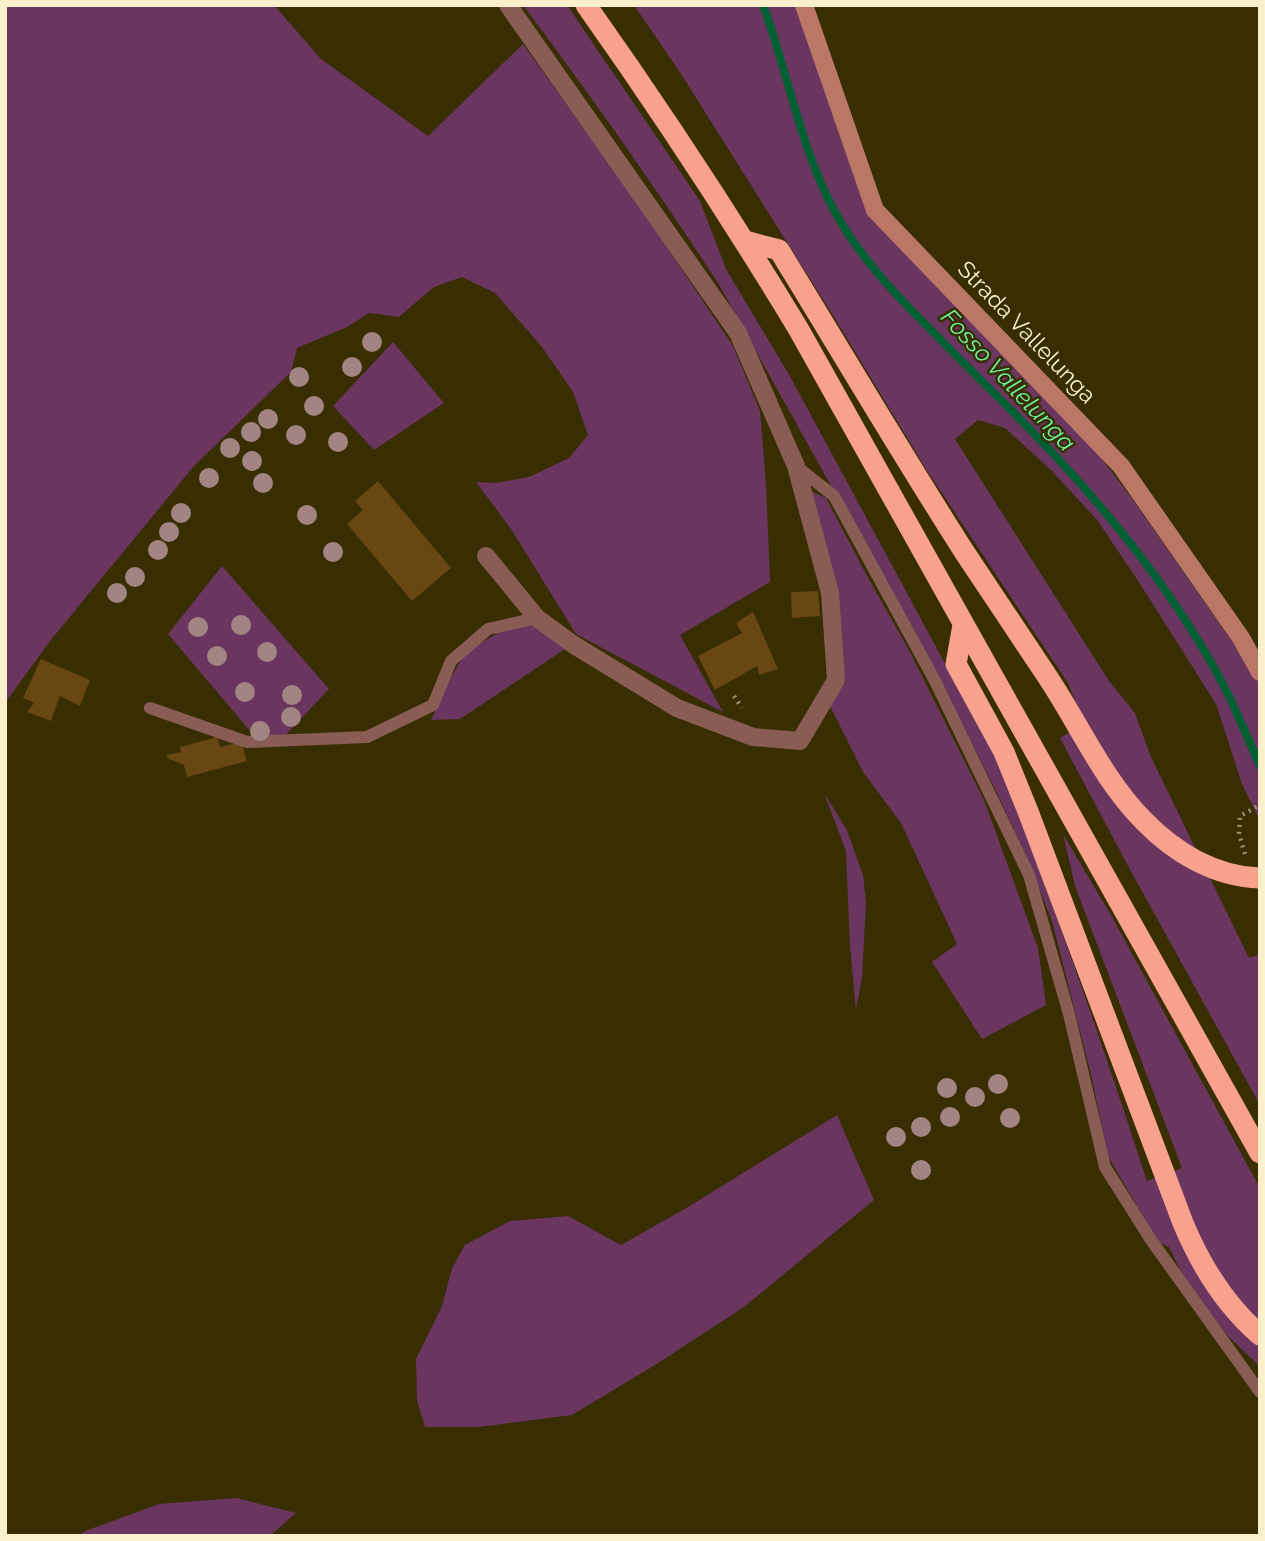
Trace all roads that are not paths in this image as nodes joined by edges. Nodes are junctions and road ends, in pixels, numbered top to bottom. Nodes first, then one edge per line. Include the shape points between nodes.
1 (508, 5) edge
2 (586, 5) edge
3 (804, 5) edge
4 (745, 241) junction
5 (796, 466) junction
6 (485, 556) dead end
7 (537, 618) junction
8 (963, 625) junction
9 (1260, 673) edge
10 (150, 708) dead end
11 (1260, 878) edge
12 (1260, 1153) edge
13 (1260, 1335) edge
14 (1260, 1392) edge

1 - 5 street via 738,333
2 - 4 highway
3 - 9 street, Strada Vallelunga via 874,210 1121,466 1241,638
4 - 8 highway
4 - 11 highway via 779,250 965,553 1142,820 1191,858 1234,875
5 - 7 street via 830,593 836,680 800,741 753,737 677,708
5 - 14 lane via 834,496 934,679 1029,876 1069,1014 1105,1167 1151,1240
6 - 7 street
7 - 10 lane via 488,629 451,661 433,705 367,737 247,741
8 - 12 highway
8 - 13 highway via 956,664 1004,752 1193,1247 1233,1307

